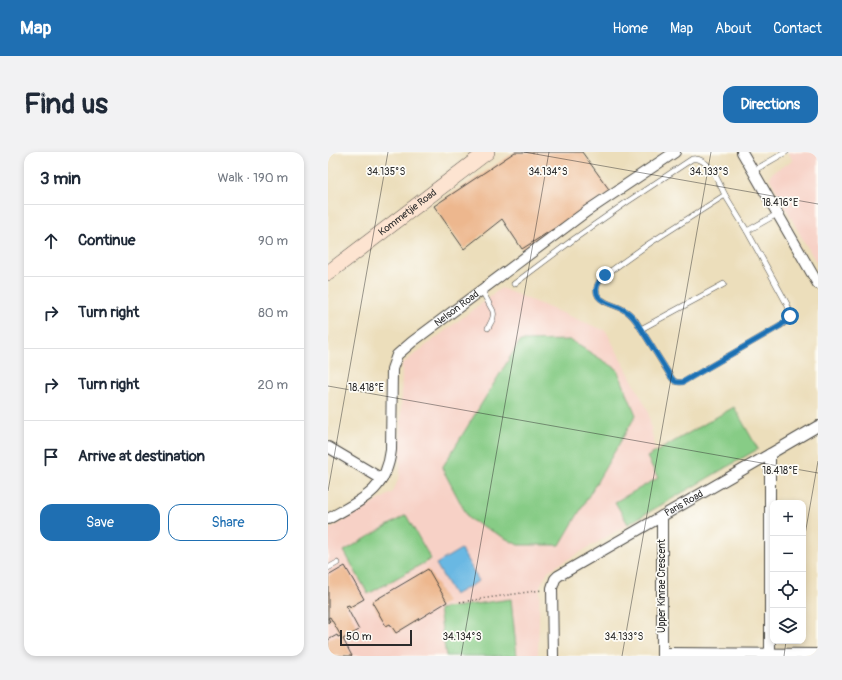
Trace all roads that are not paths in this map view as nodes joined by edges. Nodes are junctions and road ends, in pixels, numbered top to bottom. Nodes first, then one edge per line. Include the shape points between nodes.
1 (487, 152) edge
2 (676, 152) edge
3 (742, 152) edge
4 (786, 152) edge
5 (753, 171) junction
6 (726, 195) junction
7 (777, 214) junction
8 (746, 231) junction
9 (328, 273) edge
10 (514, 284) dead end
11 (724, 284) dead end
12 (818, 284) edge
13 (481, 289) junction
14 (488, 328) dead end
15 (641, 329) junction
16 (818, 426) edge
17 (328, 447) edge
18 (770, 454) junction
19 (382, 479) junction
20 (662, 516) junction
21 (328, 519) edge
22 (337, 563) dead end
23 (328, 568) edge
24 (818, 654) edge
25 (662, 655) edge
26 (770, 655) edge
27 (552, 656) edge

1 - 9 main road, Kommetjie Road
2 - 13 street, Nelson Road via 587,210
3 - 5 street
4 - 5 lane
5 - 7 street
6 - 8 lane
6 - 10 lane via 706,163 692,159 574,239
6 - 15 lane via 650,243 599,282 596,289 598,297 604,302 626,310
7 - 8 lane
7 - 12 street
8 - 15 lane via 790,310 790,316 786,321 679,383 673,380
11 - 15 lane
13 - 14 lane via 494,314
13 - 19 street, Nelson Road via 397,355 392,369 390,457
16 - 18 street, Paris Road
17 - 19 street
18 - 20 street, Paris Road
18 - 26 street
19 - 21 street, Nelson Road via 366,497
20 - 25 street, Upper Kinrae Crescent
20 - 27 street, Paris Road via 555,579 552,585
22 - 23 lane
24 - 26 street
25 - 26 street

